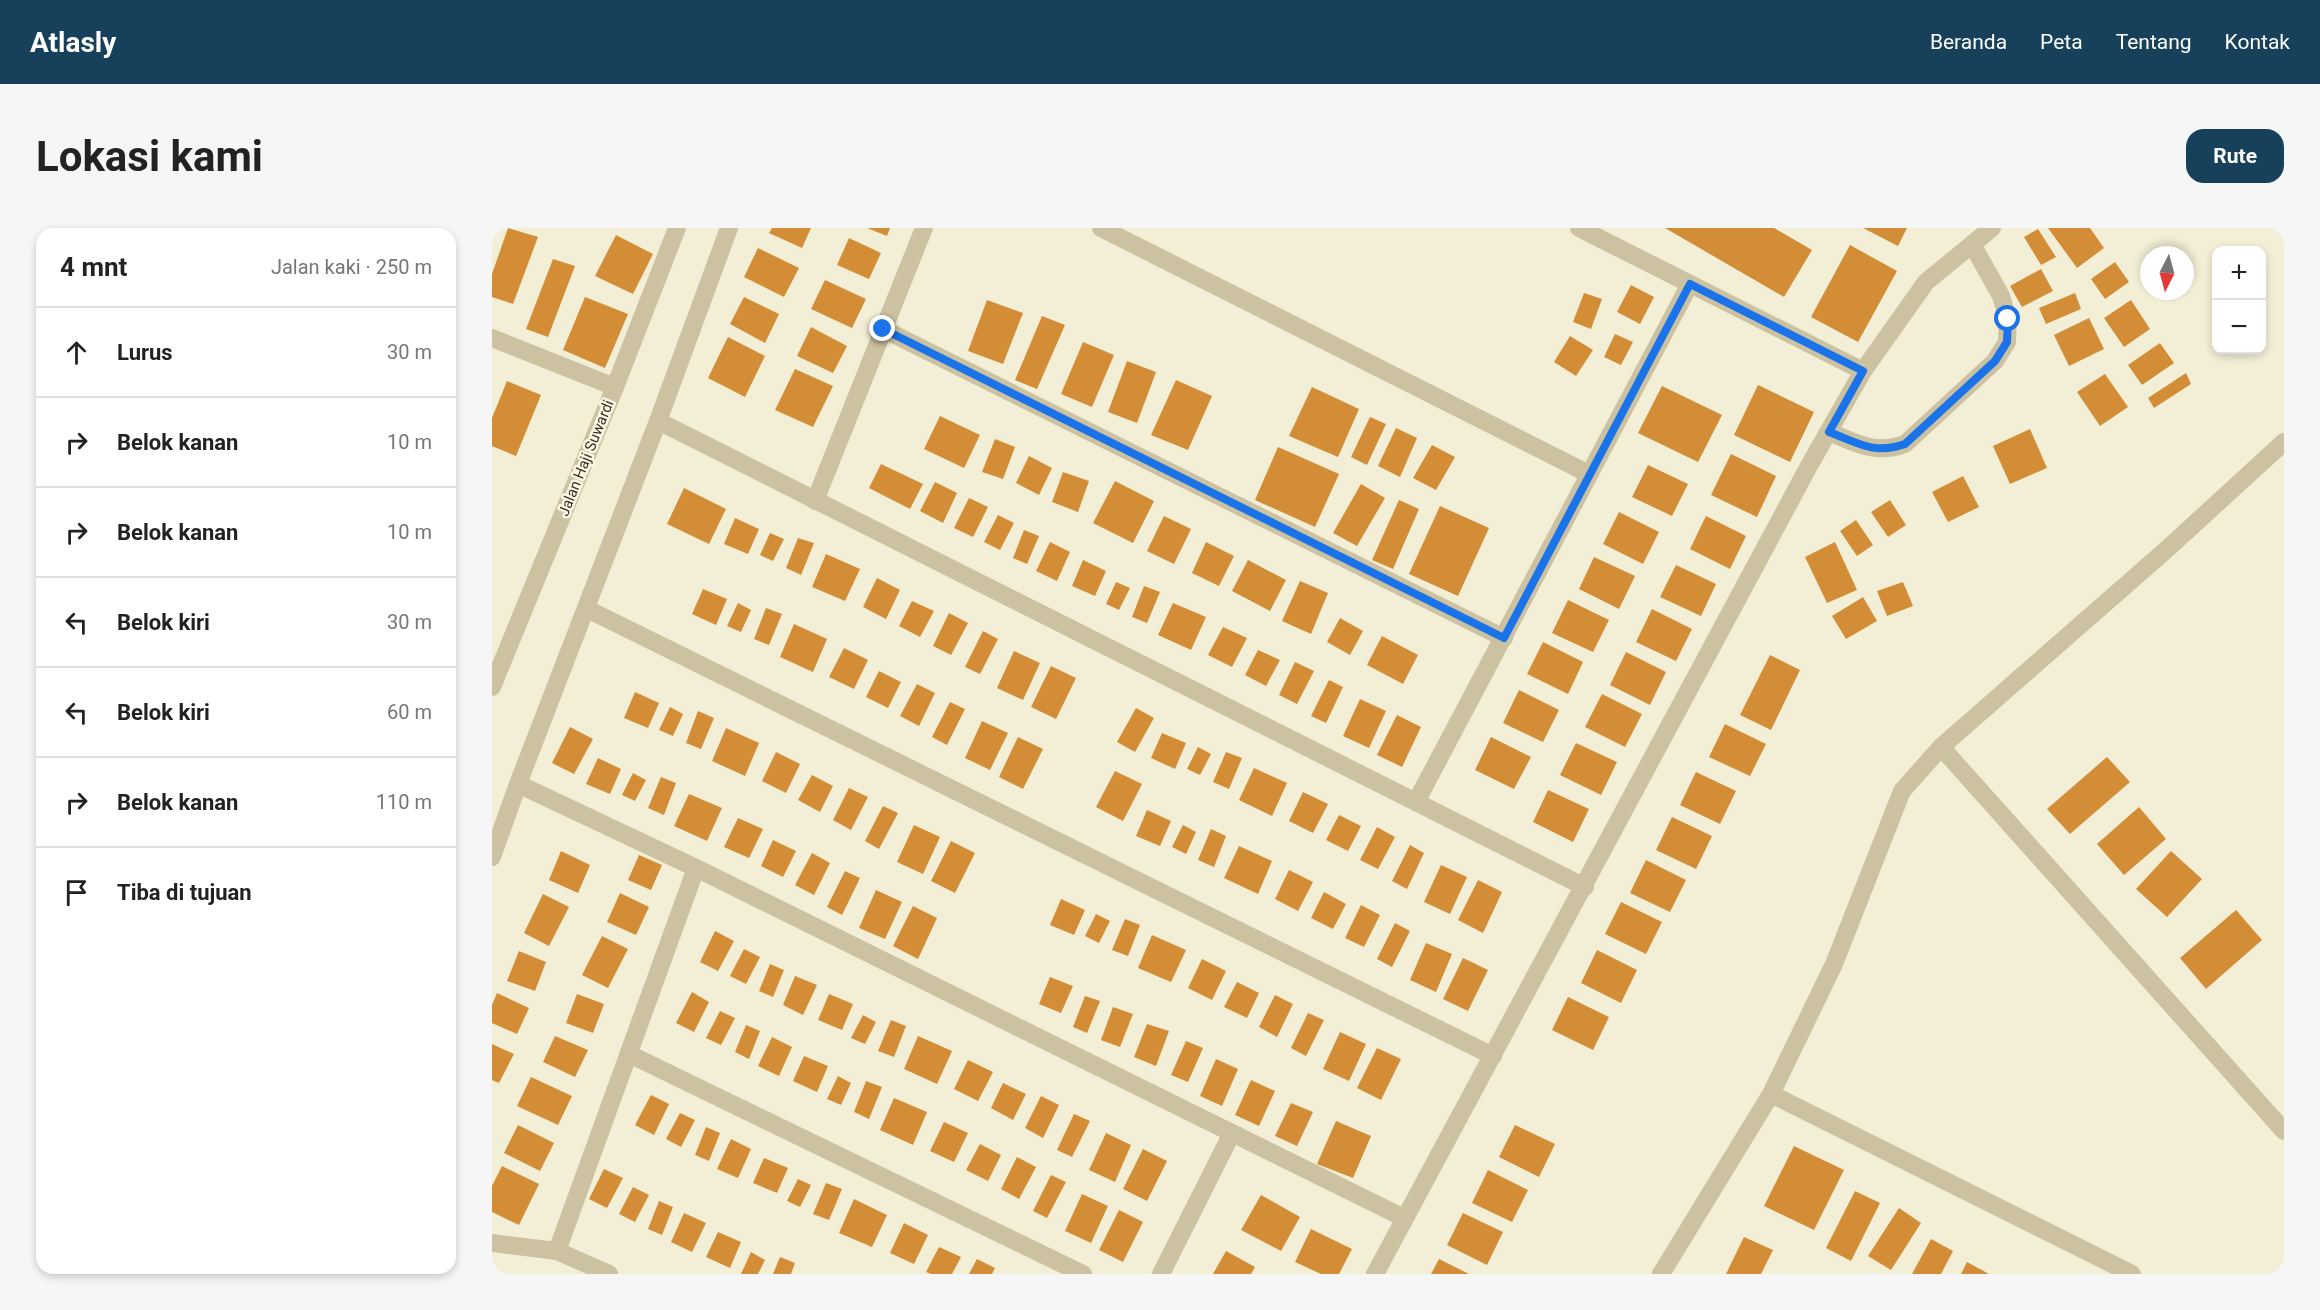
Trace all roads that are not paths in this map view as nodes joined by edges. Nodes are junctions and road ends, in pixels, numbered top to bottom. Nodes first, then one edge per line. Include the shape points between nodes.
1 (677, 228) edge
2 (729, 228) edge
3 (924, 228) edge
4 (1101, 228) edge
5 (1579, 228) edge
6 (1992, 228) edge
7 (1972, 244) junction
8 (1690, 284) junction
9 (883, 329) junction
10 (492, 338) edge
11 (1863, 371) junction
12 (615, 387) junction
13 (658, 421) junction
14 (1829, 432) junction
15 (2284, 442) edge
16 (1589, 474) junction
17 (815, 501) junction
18 (587, 609) junction
19 (1504, 638) junction
20 (492, 687) edge
21 (1941, 747) junction
22 (518, 784) junction
23 (1416, 802) junction
24 (492, 857) edge
25 (696, 868) junction
26 (1585, 886) junction
27 (629, 1054) junction
28 (1493, 1056) junction
29 (1771, 1094) junction
30 (2284, 1131) edge
31 (1232, 1133) junction
32 (1404, 1218) junction
33 (492, 1243) edge
34 (558, 1251) junction
35 (609, 1274) edge
36 (1083, 1274) edge
37 (1161, 1274) edge
38 (1375, 1274) edge
39 (1661, 1274) edge
40 (2132, 1274) edge

1 - 12 street, Jalan Haji Suwardi
2 - 13 street
3 - 9 street
4 - 16 street
5 - 8 street
6 - 7 street
7 - 11 street via 1926,282
7 - 14 street via 2001,296 2008,319 2007,342 1995,361 1905,444 1888,450 1873,449
8 - 11 street
8 - 16 street
9 - 17 street
9 - 19 street
10 - 12 street
11 - 14 street
12 - 20 street, Jalan Haji Suwardi
13 - 17 street
13 - 18 street
14 - 26 street
15 - 21 street
16 - 19 street
17 - 23 street
18 - 22 street
18 - 28 street
19 - 23 street
21 - 29 street via 1902,791 1834,964
21 - 30 street
22 - 24 street
22 - 25 street
23 - 26 street
25 - 27 street
25 - 31 street
26 - 28 street
27 - 34 street
27 - 36 street
28 - 32 street
29 - 39 street
29 - 40 street
31 - 32 street
31 - 37 street
32 - 38 street
33 - 34 street
34 - 35 street

